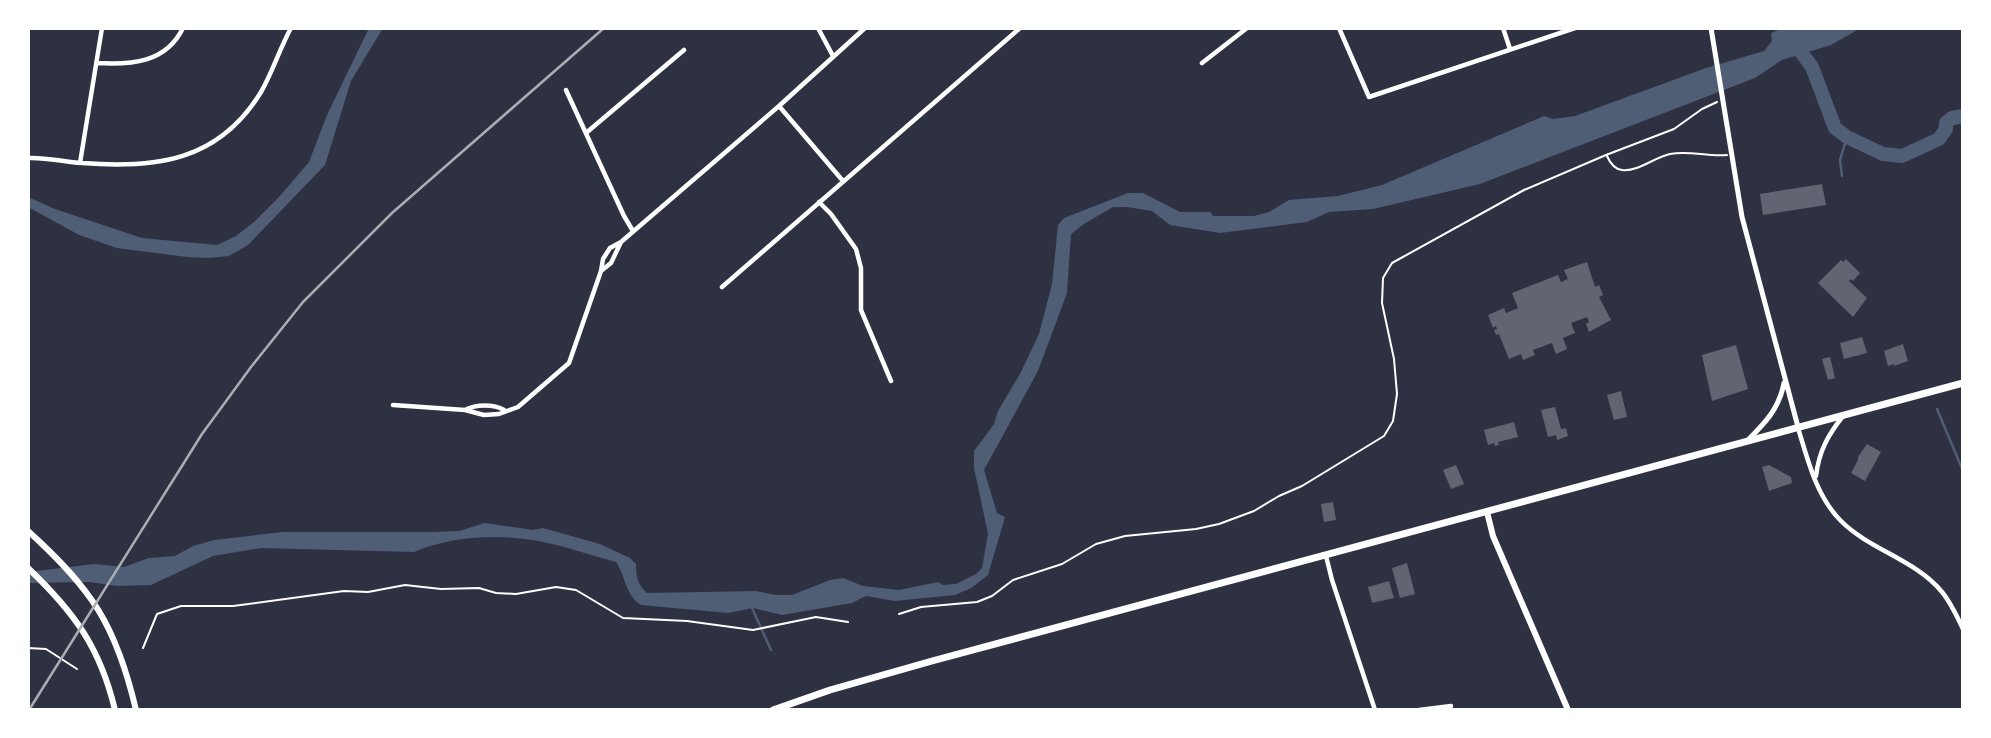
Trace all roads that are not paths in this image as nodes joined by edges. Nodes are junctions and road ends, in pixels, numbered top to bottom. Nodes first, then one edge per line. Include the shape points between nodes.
1 (102, 28) edge
2 (183, 28) edge
3 (290, 28) edge
4 (818, 28) edge
5 (865, 28) edge
6 (1020, 28) edge
7 (1247, 28) edge
8 (1339, 28) edge
9 (1503, 28) edge
10 (1575, 28) edge
11 (1711, 28) edge
12 (1510, 49) junction
13 (684, 50) dead end
14 (833, 56) junction
15 (97, 63) junction
16 (1202, 63) dead end
17 (566, 90) dead end
18 (779, 106) junction
19 (586, 133) junction
20 (28, 158) edge
21 (80, 163) junction
22 (843, 181) junction
23 (819, 202) junction
24 (633, 231) junction
25 (621, 242) junction
26 (601, 271) junction
27 (722, 287) dead end
28 (1785, 380) junction
29 (891, 381) dead end
30 (1963, 383) edge
31 (393, 405) dead end
32 (465, 410) junction
33 (505, 410) junction
34 (1844, 415) junction
35 (1798, 427) junction
36 (1746, 442) junction
37 (1815, 481) junction
38 (1487, 512) junction
39 (28, 531) edge
40 (1326, 556) junction
41 (28, 568) edge
42 (1963, 629) edge
43 (1451, 706) dead end
44 (115, 710) edge
45 (136, 710) edge
46 (772, 710) edge
47 (1375, 710) edge
48 (1419, 710) edge
49 (1568, 710) edge

1 - 15 street
2 - 15 street via 160,55 131,64
3 - 21 street via 261,91 243,116 202,150 161,162
4 - 14 street
5 - 14 street
6 - 22 street
7 - 16 street
8 - 12 street via 1369,97
9 - 12 street
10 - 12 street
11 - 28 street via 1749,248
13 - 19 street
14 - 18 street
15 - 21 street
17 - 19 street
18 - 22 street
18 - 24 street
19 - 24 street
20 - 21 street
22 - 23 street
23 - 27 street
23 - 29 street via 856,249 861,310
24 - 25 street
25 - 26 street via 611,263
25 - 26 street via 610,248
26 - 33 street via 569,363 517,407
28 - 35 street
28 - 36 street via 1772,416
30 - 34 highway
31 - 32 street
32 - 33 street via 483,406
32 - 33 street via 484,415
34 - 35 highway
34 - 37 street via 1825,440
35 - 36 highway
35 - 37 street
36 - 38 highway
37 - 42 street via 1841,521 1922,573 1941,591
38 - 40 highway
38 - 49 main road via 1493,536
39 - 45 main road via 84,587 113,635
40 - 46 highway via 932,661
40 - 47 street
41 - 44 main road via 83,630 102,668
43 - 48 street

